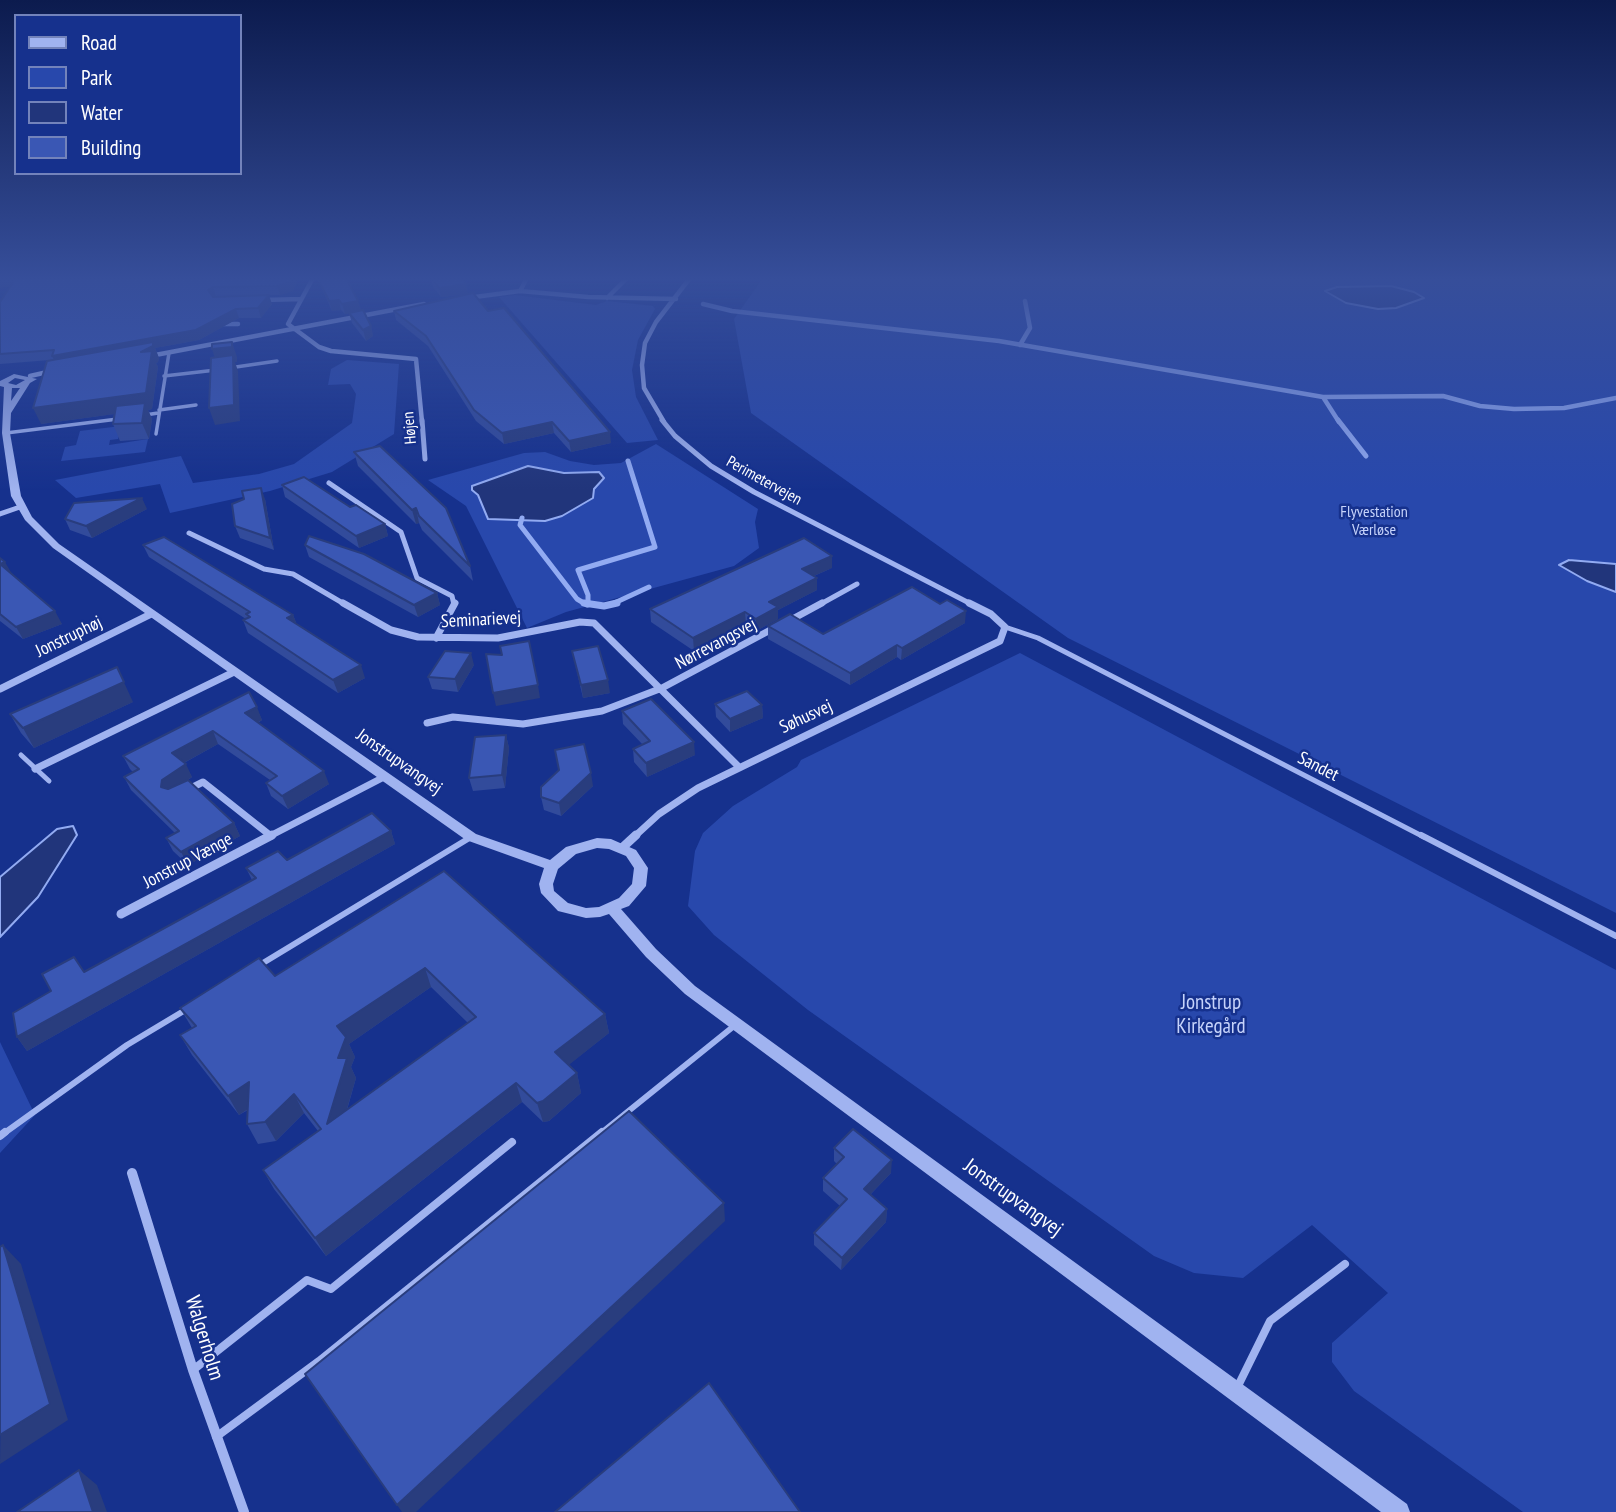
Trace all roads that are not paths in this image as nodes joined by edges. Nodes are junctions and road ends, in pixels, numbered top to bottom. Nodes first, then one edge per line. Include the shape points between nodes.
1 (191, 349) edge
2 (323, 349) edge
3 (644, 349) edge
4 (169, 353) junction
5 (139, 358) edge
6 (277, 362) dead end
7 (58, 372) edge
8 (164, 376) junction
9 (30, 380) junction
10 (3, 383) edge
11 (196, 405) dead end
12 (159, 412) junction
13 (7, 413) junction
14 (132, 417) edge
15 (119, 418) edge
16 (3, 434) edge
17 (156, 434) dead end
18 (425, 459) dead end
19 (329, 483) dead end
20 (20, 507) junction
21 (0, 514) edge
22 (189, 533) dead end
23 (857, 584) dead end
24 (151, 614) junction
25 (1005, 626) junction
26 (436, 638) junction
27 (234, 672) junction
28 (0, 688) edge
29 (662, 688) junction
30 (427, 723) dead end
31 (21, 755) dead end
32 (738, 766) junction
33 (35, 769) junction
34 (384, 777) junction
35 (49, 781) dead end
36 (173, 797) edge
37 (271, 836) junction
38 (471, 837) junction
39 (622, 847) junction
40 (552, 866) junction
41 (612, 908) junction
42 (121, 914) dead end
43 (1616, 936) edge
44 (246, 973) edge
45 (198, 1002) edge
46 (738, 1023) junction
47 (0, 1136) edge
48 (512, 1142) dead end
49 (132, 1173) dead end
50 (1345, 1264) dead end
51 (193, 1370) junction
52 (1236, 1390) junction
53 (216, 1437) junction
54 (244, 1512) edge
55 (1399, 1512) edge

1 - 4 street
2 - 18 street, Højen via 416,359
3 - 25 street, Perimetervejen via 644,388 655,411 674,436 712,466 754,492 917,573
4 - 5 street
4 - 8 lane
6 - 8 lane
7 - 9 street
8 - 12 lane
9 - 10 street
9 - 13 street
10 - 13 street
11 - 12 lane
12 - 14 lane
12 - 17 lane
13 - 16 street
15 - 16 lane
16 - 20 street
19 - 26 street via 401,532 417,578 452,596 455,603
20 - 21 street
20 - 24 street, Jonstrupvangvej via 56,546
22 - 26 street, Seminarievej via 264,569 293,574 391,630
23 - 29 street, Nørrevangsvej
24 - 27 street, Jonstrupvangvej
24 - 28 street, Jonstruphøj
25 - 32 street, Søhusvej via 1000,641
25 - 43 lane, Sandet via 1038,638
26 - 29 street, Seminarievej via 498,638 594,623
27 - 33 street
27 - 34 street, Jonstrupvangvej
29 - 30 street, Nørrevangsvej via 567,719 523,723 453,717
29 - 32 street, Seminarievej
31 - 33 lane
32 - 39 street, Søhusvej via 659,814
33 - 35 lane
34 - 37 street, Jonstrup Vænge
34 - 38 street, Jonstrupvangvej
36 - 37 street, Jonstrup Vænge via 203,782
37 - 42 street, Jonstrup Vænge
38 - 40 street, Jonstrupvangvej
38 - 44 lane
39 - 40 street via 584,845
39 - 41 street via 638,859 642,877 633,895
40 - 41 street via 548,893 563,907 586,913
41 - 46 street, Jonstrupvangvej via 690,990
45 - 47 lane via 127,1045
46 - 52 street, Jonstrupvangvej
46 - 53 lane via 330,1352
48 - 51 lane via 331,1289 307,1280
49 - 51 street, Walgerholm
50 - 52 lane via 1270,1321
51 - 53 street, Walgerholm
52 - 55 street, Jonstrupvangvej
53 - 54 street, Walgerholm

